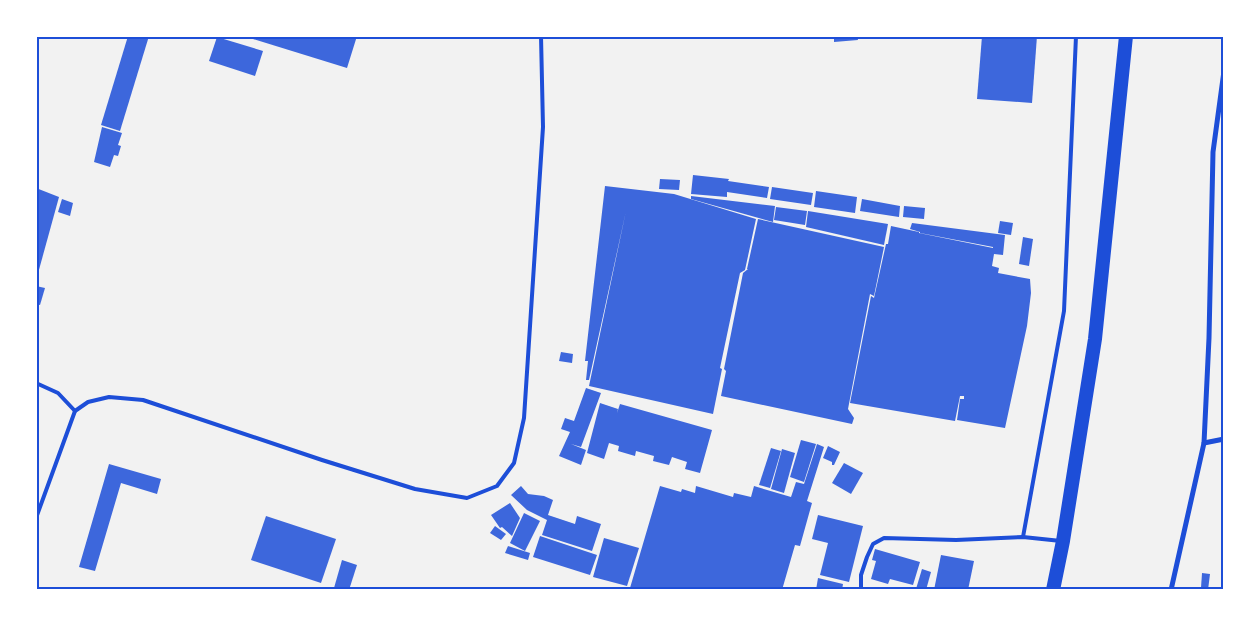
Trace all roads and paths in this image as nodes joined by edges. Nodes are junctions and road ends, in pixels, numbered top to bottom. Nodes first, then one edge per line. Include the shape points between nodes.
1 (541, 36) edge
2 (1076, 36) edge
3 (1126, 36) edge
4 (1224, 71) edge
5 (36, 383) edge
6 (75, 411) junction
7 (1224, 439) edge
8 (1204, 443) junction
9 (36, 518) edge
10 (1023, 537) junction
11 (1063, 541) junction
12 (860, 590) edge
13 (1053, 590) edge
14 (1171, 590) edge

1 - 6 lane via 543,127 524,418 514,463 497,486 467,498 415,489 143,400 109,397 88,402
2 - 10 lane via 1064,311
3 - 11 highway via 1095,339
4 - 8 street via 1213,152
5 - 6 lane via 58,393
6 - 9 lane
7 - 8 street
8 - 14 street
10 - 11 lane
10 - 12 lane via 956,540 884,538 873,544 867,557
11 - 13 highway

